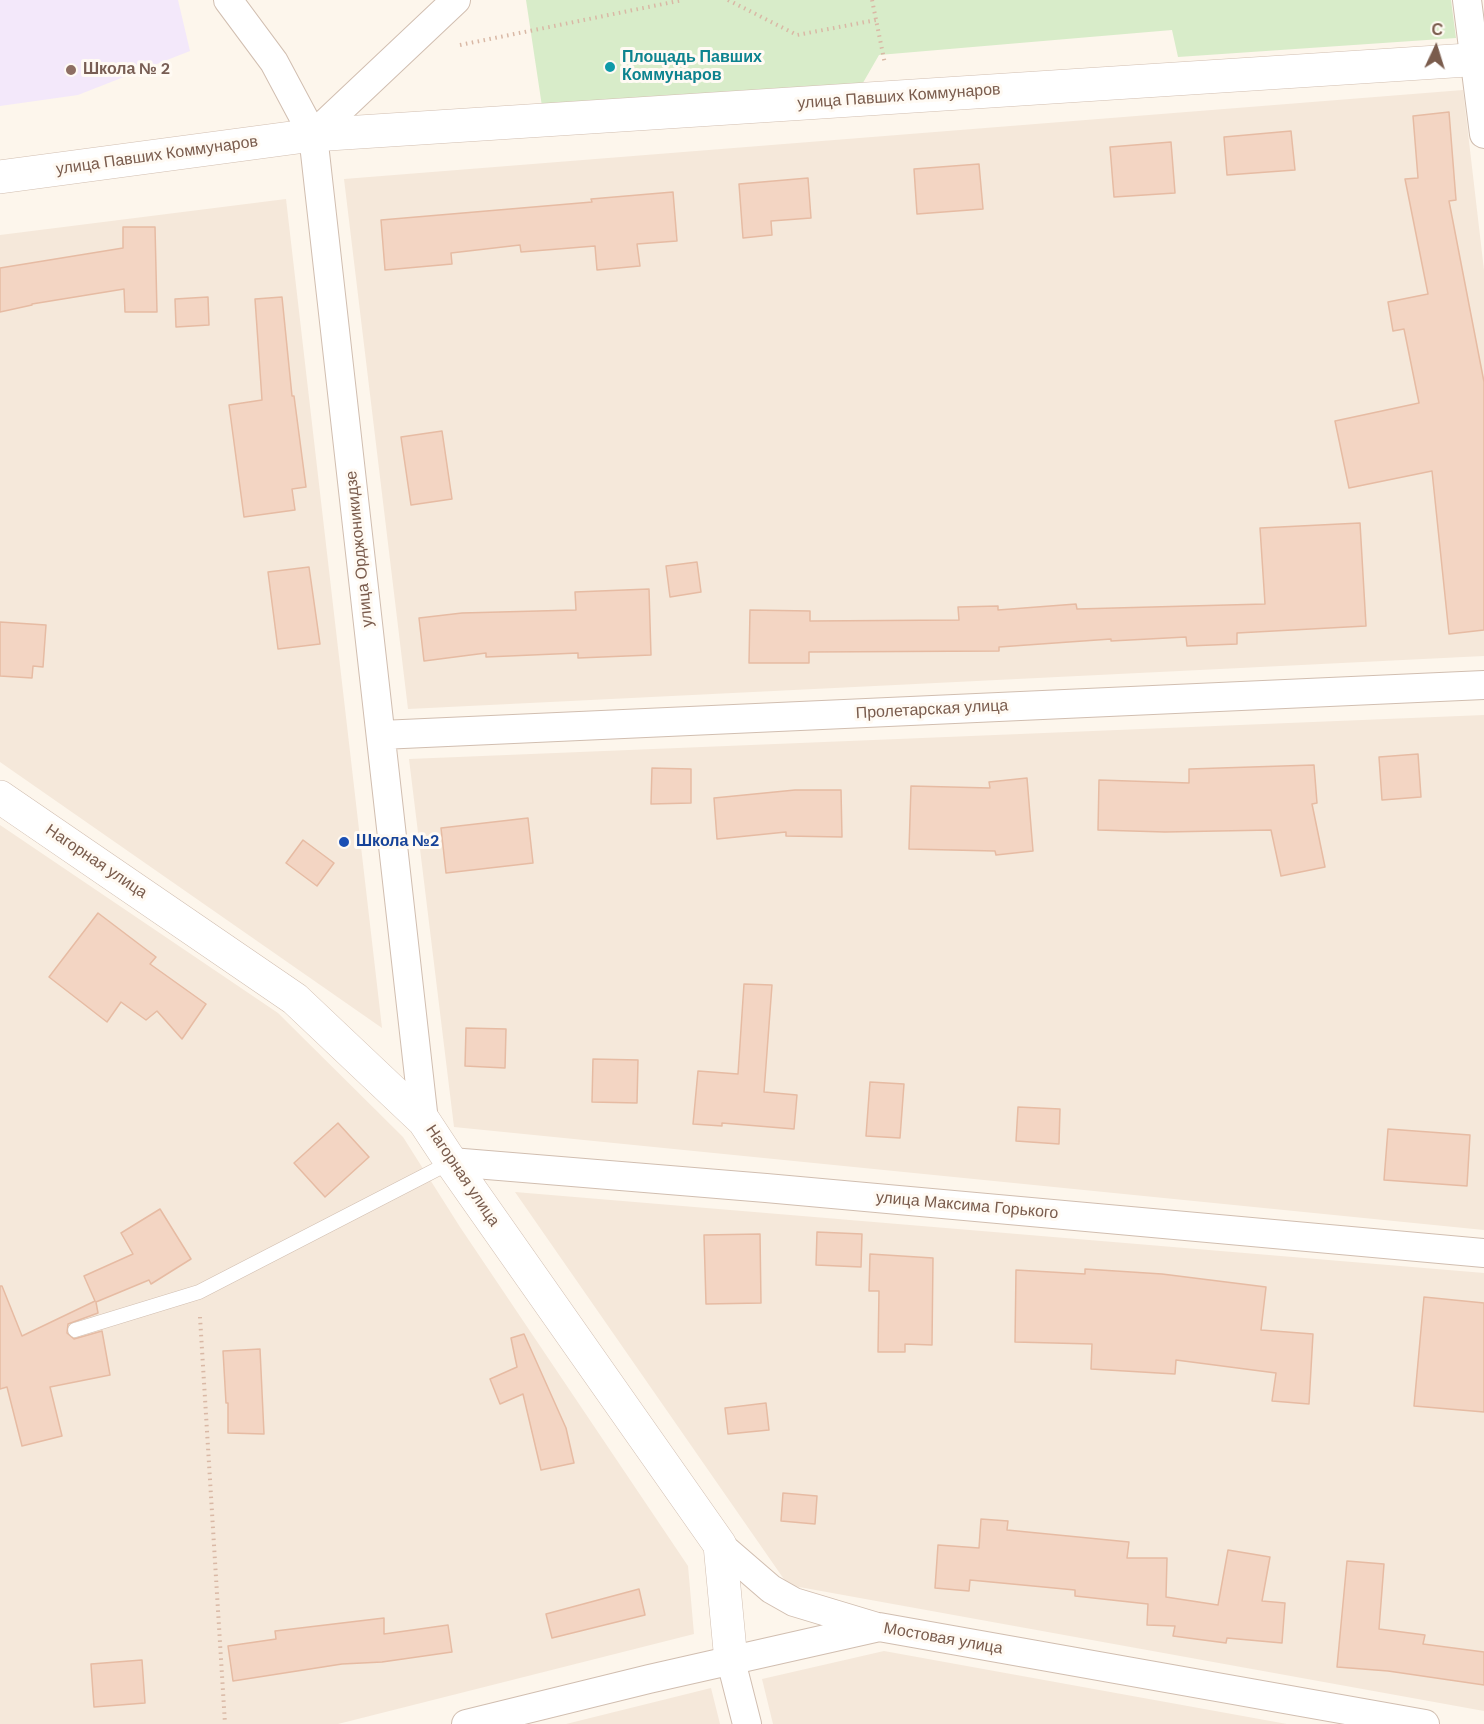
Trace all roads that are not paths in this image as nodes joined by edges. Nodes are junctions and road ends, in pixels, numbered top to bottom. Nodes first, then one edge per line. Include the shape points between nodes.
1 (228, 0) edge
2 (456, 0) edge
3 (1467, 0) edge
4 (1479, 59) edge
5 (1484, 134) edge
6 (313, 135) junction
7 (0, 177) edge
8 (1484, 685) edge
9 (381, 735) junction
10 (0, 797) edge
11 (424, 1121) junction
12 (450, 1162) junction
13 (1484, 1253) edge
14 (75, 1330) dead end
15 (720, 1545) junction
16 (879, 1627) junction
17 (731, 1661) junction
18 (466, 1724) edge
19 (747, 1724) edge
20 (1425, 1724) edge

1 - 6 street, улица Орджоникидзе via 274,62
2 - 6 street
3 - 4 street
4 - 5 street
4 - 6 street, улица Павших Коммунаров
6 - 7 street, улица Павших Коммунаров
6 - 9 street, улица Орджоникидзе
8 - 9 street, Пролетарская улица
9 - 11 street, улица Орджоникидзе
10 - 11 street, Нагорная улица via 295,999
11 - 12 street, Нагорная улица
12 - 13 street, улица Максима Горького
12 - 14 lane via 199,1292
12 - 15 street, Нагорная улица
15 - 16 street via 771,1589 794,1602
15 - 17 street, Нагорная улица
16 - 17 street, Мостовая улица
16 - 20 street, Мостовая улица
17 - 18 street, Мостовая улица
17 - 19 street

